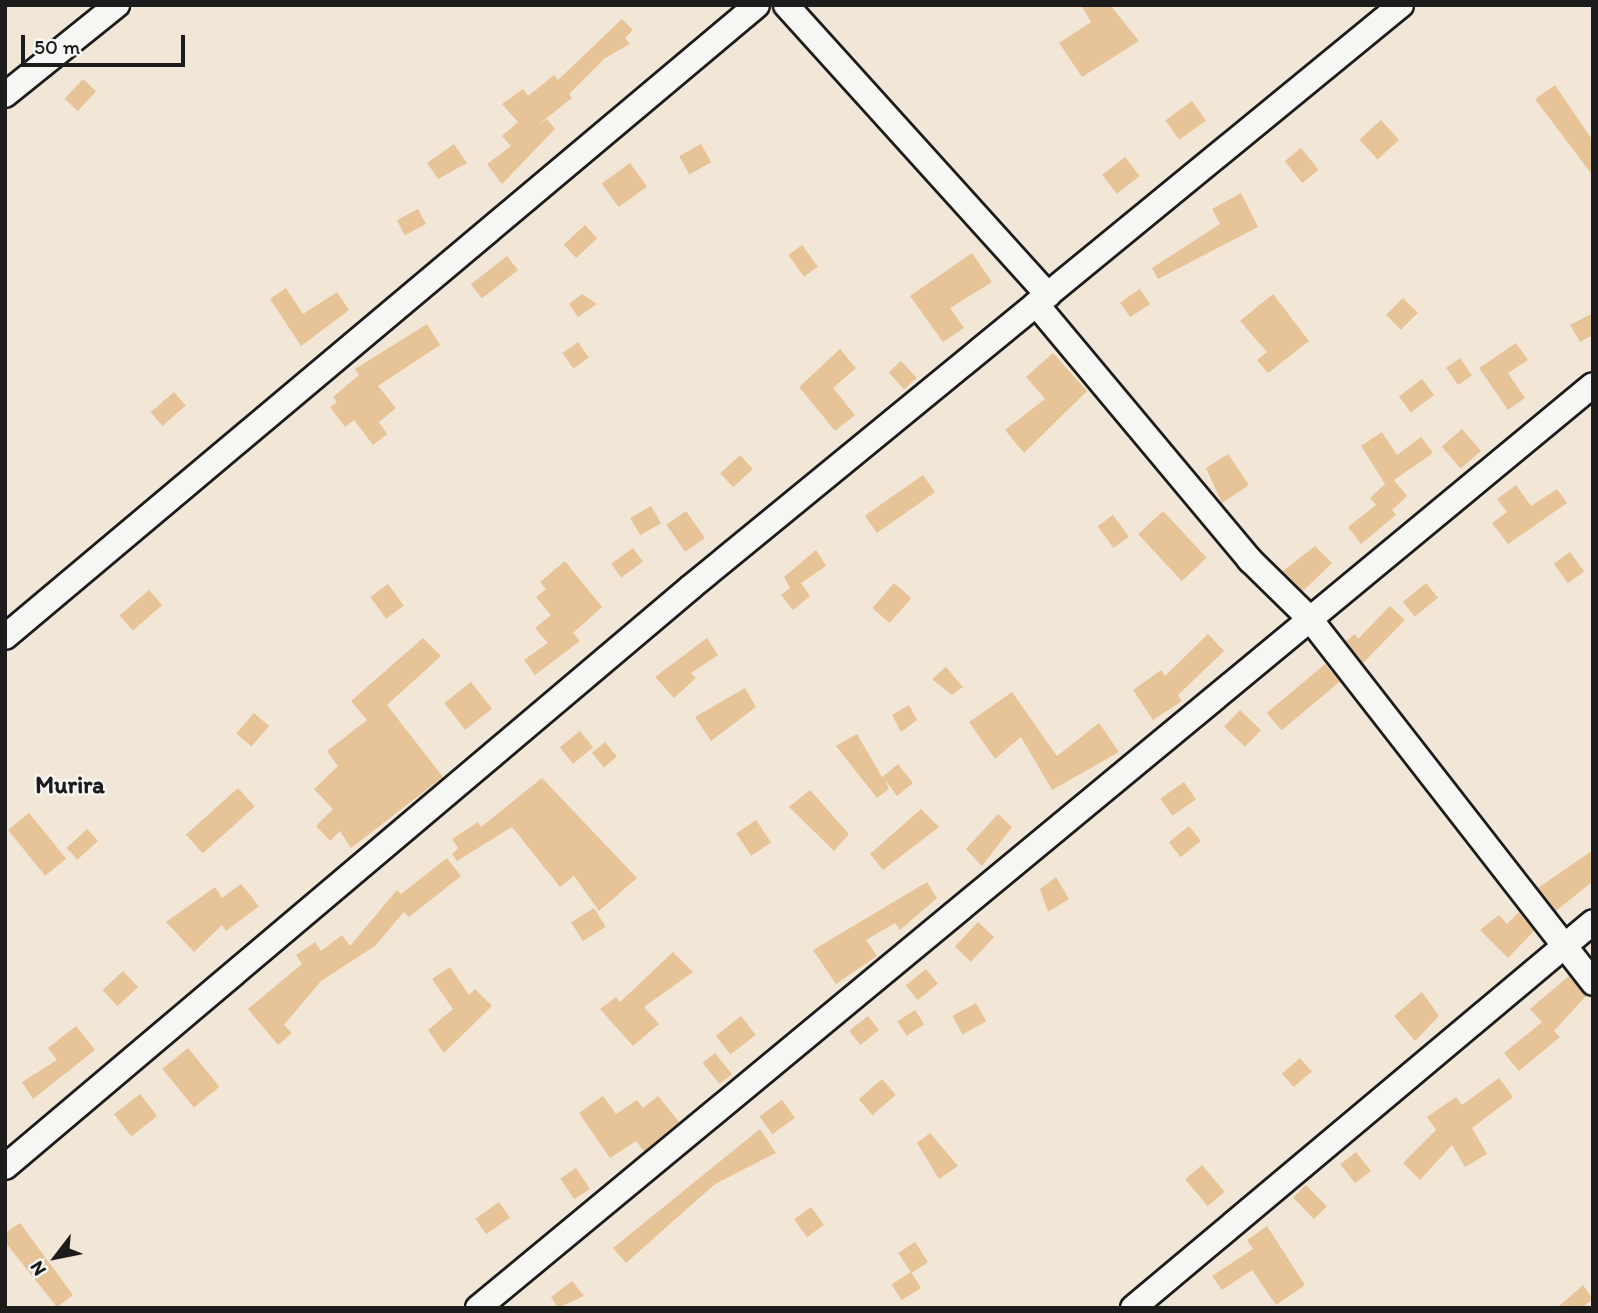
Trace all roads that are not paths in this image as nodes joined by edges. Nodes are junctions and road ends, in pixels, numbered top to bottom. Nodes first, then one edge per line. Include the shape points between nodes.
1 (117, 5) edge
2 (757, 5) edge
3 (786, 5) edge
4 (1401, 5) edge
5 (5, 95) edge
6 (1042, 300) junction
7 (1593, 385) edge
8 (1310, 620) junction
9 (5, 637) edge
10 (1593, 922) edge
11 (1563, 947) junction
12 (1593, 983) edge
13 (5, 1167) edge
14 (478, 1308) edge
15 (1133, 1308) edge

1 - 5 street
2 - 9 street
3 - 6 street
4 - 6 street
6 - 8 street via 1250,560
6 - 13 street
7 - 8 street
8 - 11 street
8 - 14 street
10 - 11 street
11 - 12 street
11 - 15 street

